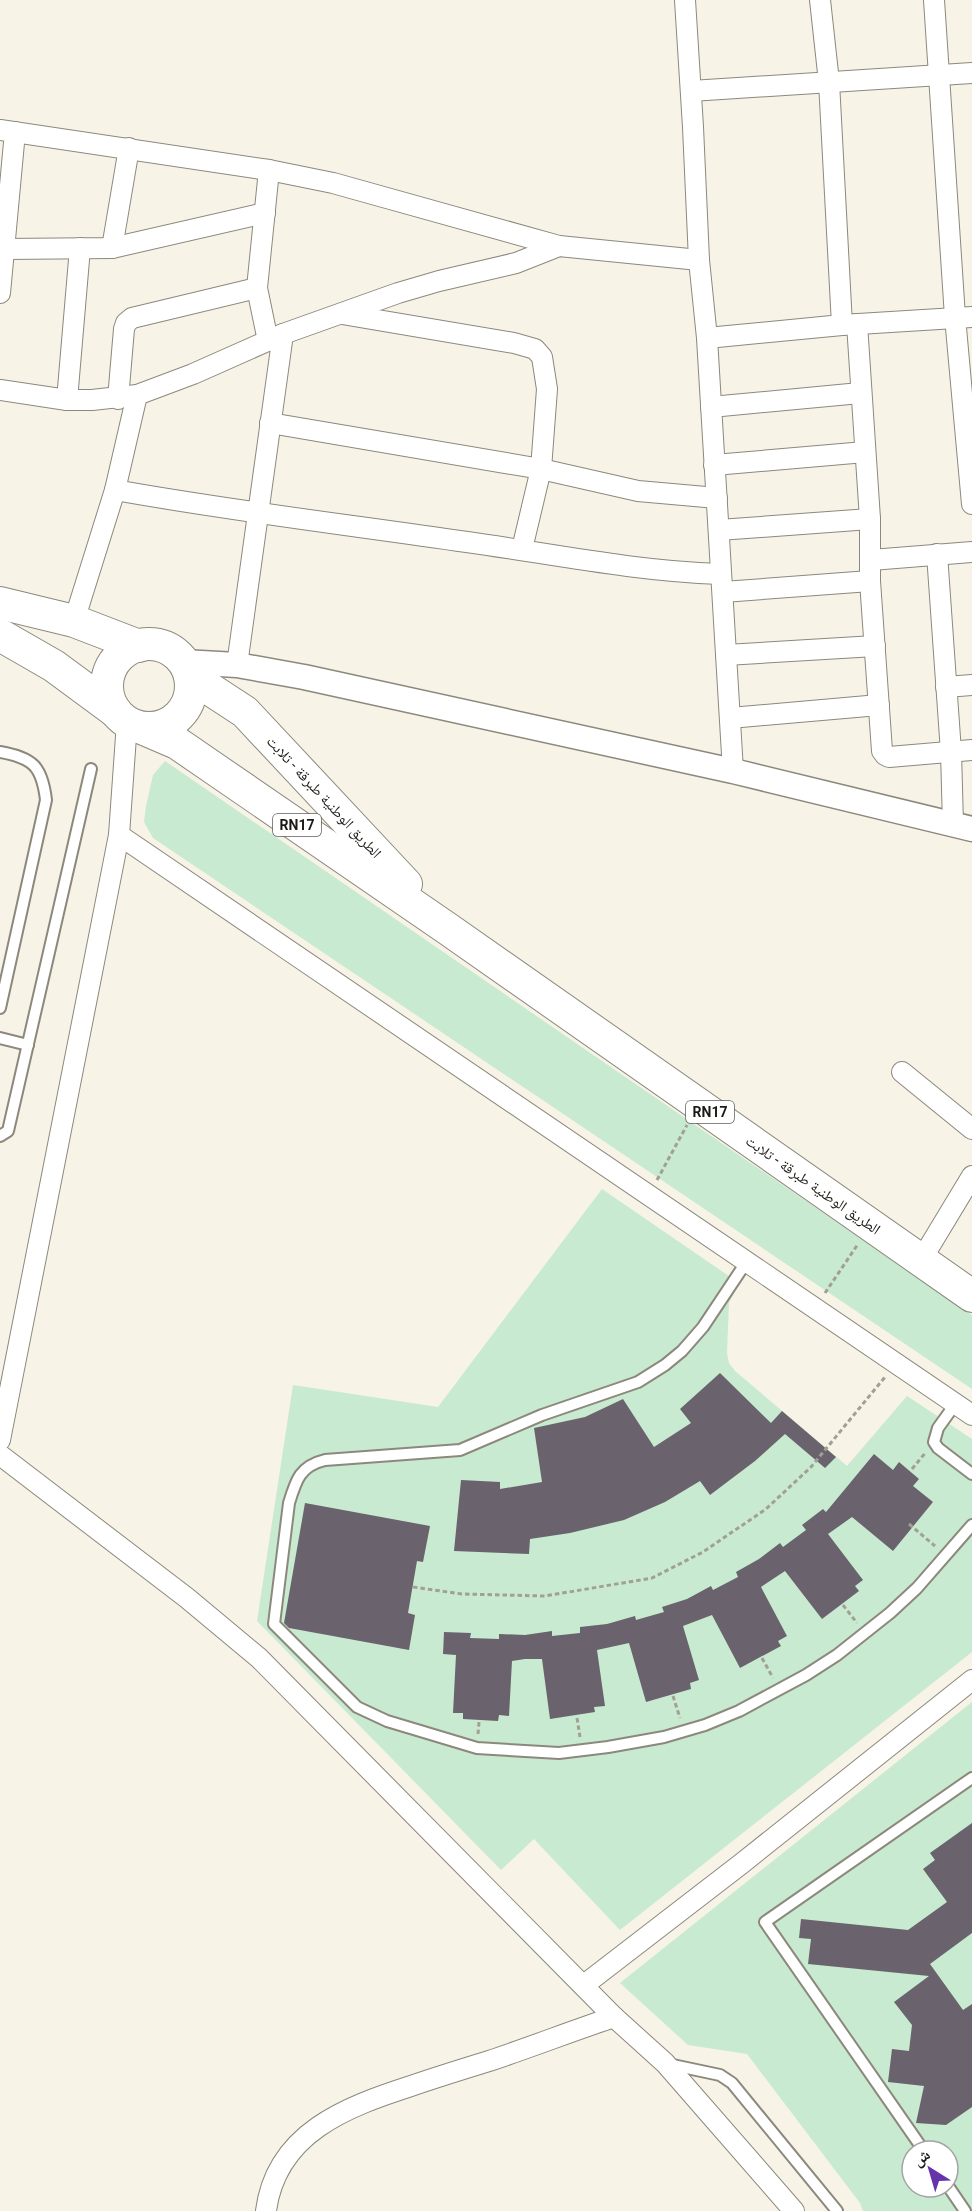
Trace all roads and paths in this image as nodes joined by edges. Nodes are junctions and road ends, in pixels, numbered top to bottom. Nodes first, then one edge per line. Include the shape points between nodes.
1 (685, 0) edge
2 (820, 0) edge
3 (934, 0) edge
4 (972, 73) edge
5 (939, 75) junction
6 (829, 82) junction
7 (691, 91) junction
8 (8, 131) edge
9 (129, 148) junction
10 (269, 170) junction
11 (265, 213) junction
12 (559, 246) junction
13 (112, 248) junction
14 (5, 249) junction
15 (80, 249) junction
16 (699, 260) junction
17 (257, 288) junction
18 (0, 293) edge
19 (340, 314) junction
20 (964, 317) edge
21 (850, 325) junction
22 (275, 338) junction
23 (707, 338) junction
24 (860, 393) junction
25 (1, 394) edge
26 (128, 397) junction
27 (67, 400) junction
28 (711, 407) junction
29 (270, 423) junction
30 (865, 452) junction
31 (714, 465) junction
32 (541, 469) junction
33 (115, 490) junction
34 (717, 498) junction
35 (972, 504) edge
36 (259, 512) junction
37 (870, 519) junction
38 (719, 530) junction
39 (522, 549) junction
40 (972, 552) edge
41 (937, 554) junction
42 (871, 560) junction
43 (870, 581) junction
44 (722, 583) junction
45 (0, 603) edge
46 (74, 621) junction
47 (0, 635) edge
48 (139, 646) junction
49 (875, 646) junction
50 (726, 655) junction
51 (237, 665) junction
52 (186, 669) junction
53 (972, 685) edge
54 (946, 687) junction
55 (879, 705) junction
56 (730, 718) junction
57 (128, 720) junction
58 (972, 750) edge
59 (0, 752) edge
60 (951, 752) junction
61 (91, 769) dead end
62 (734, 771) junction
63 (963, 826) edge
64 (119, 835) junction
65 (448, 929) junction
66 (0, 1008) edge
67 (0, 1038) edge
68 (28, 1045) junction
69 (902, 1072) dead end
70 (698, 1104) junction
71 (972, 1129) edge
72 (0, 1136) edge
73 (972, 1176) edge
74 (650, 1195) junction
75 (870, 1226) junction
76 (747, 1261) junction
77 (920, 1262) junction
78 (972, 1296) edge
79 (815, 1307) junction
80 (898, 1363) junction
81 (956, 1403) junction
82 (972, 1415) edge
83 (0, 1440) edge
84 (934, 1442) junction
85 (0, 1455) edge
86 (912, 1469) dead end
87 (972, 1474) edge
88 (909, 1524) dead end
89 (972, 1525) edge
90 (946, 1555) junction
91 (413, 1587) dead end
92 (843, 1605) dead end
93 (866, 1634) junction
94 (762, 1658) dead end
95 (972, 1680) edge
96 (780, 1690) junction
97 (673, 1696) dead end
98 (577, 1718) dead end
99 (684, 1731) junction
100 (582, 1750) junction
101 (972, 1778) edge
102 (584, 1985) junction
103 (614, 2017) junction
104 (665, 2063) junction
105 (916, 2139) edge
106 (266, 2211) edge
107 (794, 2211) edge
108 (837, 2211) edge

1 - 7 street
2 - 6 street
3 - 5 street
4 - 5 street
5 - 6 street
5 - 20 street
6 - 7 street
6 - 21 street
7 - 16 street
8 - 9 street
8 - 14 street
9 - 10 street
9 - 13 street
10 - 11 street
10 - 12 street via 333,183
11 - 13 street
11 - 17 street
12 - 16 street
12 - 19 street via 516,263 415,288
13 - 15 street
14 - 15 street
14 - 18 street
15 - 27 street
16 - 23 street
17 - 22 street
17 - 26 street via 132,318 126,323
19 - 22 street
19 - 32 street via 535,349 542,357 547,389
20 - 21 street
20 - 35 street
21 - 23 street
21 - 24 street
22 - 26 street via 194,374
22 - 29 street
23 - 28 street
24 - 28 street
24 - 30 street
25 - 27 street
26 - 27 street
26 - 33 street
28 - 31 street
29 - 32 street
29 - 36 street
30 - 31 street
30 - 37 street
31 - 34 street
32 - 34 street via 638,490
32 - 39 street
33 - 36 street
33 - 46 street
34 - 38 street
36 - 39 street
36 - 51 street
37 - 38 street
37 - 42 street
38 - 44 street
39 - 44 street
40 - 41 street
41 - 42 street
41 - 54 street
42 - 43 street
43 - 44 street
43 - 49 street
44 - 50 street
45 - 46 main road, RN17
46 - 48 main road, RN17
47 - 57 main road, الطريق الوطنية طبرقة - تلابت / RN17 via 54,666
48 - 52 main road, RN17 via 163,647 174,653
48 - 57 main road via 116,660 107,685 109,699
49 - 50 street
49 - 55 street
50 - 56 street
51 - 52 street
51 - 62 street
52 - 57 main road via 191,690 180,715 156,728
52 - 65 main road, الطريق الوطنية طبرقة - تلابت / RN17 via 245,712
53 - 54 street
54 - 60 street
55 - 56 street
55 - 60 street via 885,755
56 - 62 street
57 - 64 street
57 - 65 main road, الطريق الوطنية طبرقة - تلابت / RN17 via 177,743
58 - 60 street
59 - 66 lane via 22,756 36,765 44,782 46,800
60 - 63 street
61 - 68 lane
62 - 63 street
64 - 74 street
64 - 83 street
65 - 70 main road, الطريق الوطنية طبرقة - تلابت / RN17
67 - 68 lane
68 - 72 lane via 8,1131
69 - 71 street
70 - 74 path
70 - 75 main road, الطريق الوطنية طبرقة - تلابت / RN17
73 - 77 street
74 - 76 street
75 - 77 main road, الطريق الوطنية طبرقة - تلابت / RN17
75 - 79 path
76 - 79 street
76 - 100 lane via 682,1351 638,1382 542,1415 460,1450 325,1461 311,1464 294,1484 274,1624 357,1707 387,1721 477,1748 559,1753
77 - 78 main road, الطريق الوطنية طبرقة - تلابت / RN17
79 - 80 street
80 - 81 street
80 - 91 path via 811,1467 766,1509 703,1552 652,1578 545,1596 462,1594
81 - 82 street
81 - 84 lane via 938,1428
84 - 86 path
84 - 87 lane
85 - 102 street via 259,1658
88 - 90 path
89 - 90 lane
90 - 93 lane via 917,1588
92 - 93 path
93 - 96 lane
94 - 96 path
95 - 102 street
96 - 99 lane
97 - 99 path
98 - 100 path
99 - 100 lane
101 - 105 lane via 765,1922
102 - 103 street
103 - 104 street
103 - 106 street via 354,2105 333,2116 300,2142 283,2163 272,2184
104 - 107 street
104 - 108 lane via 720,2076 732,2083

